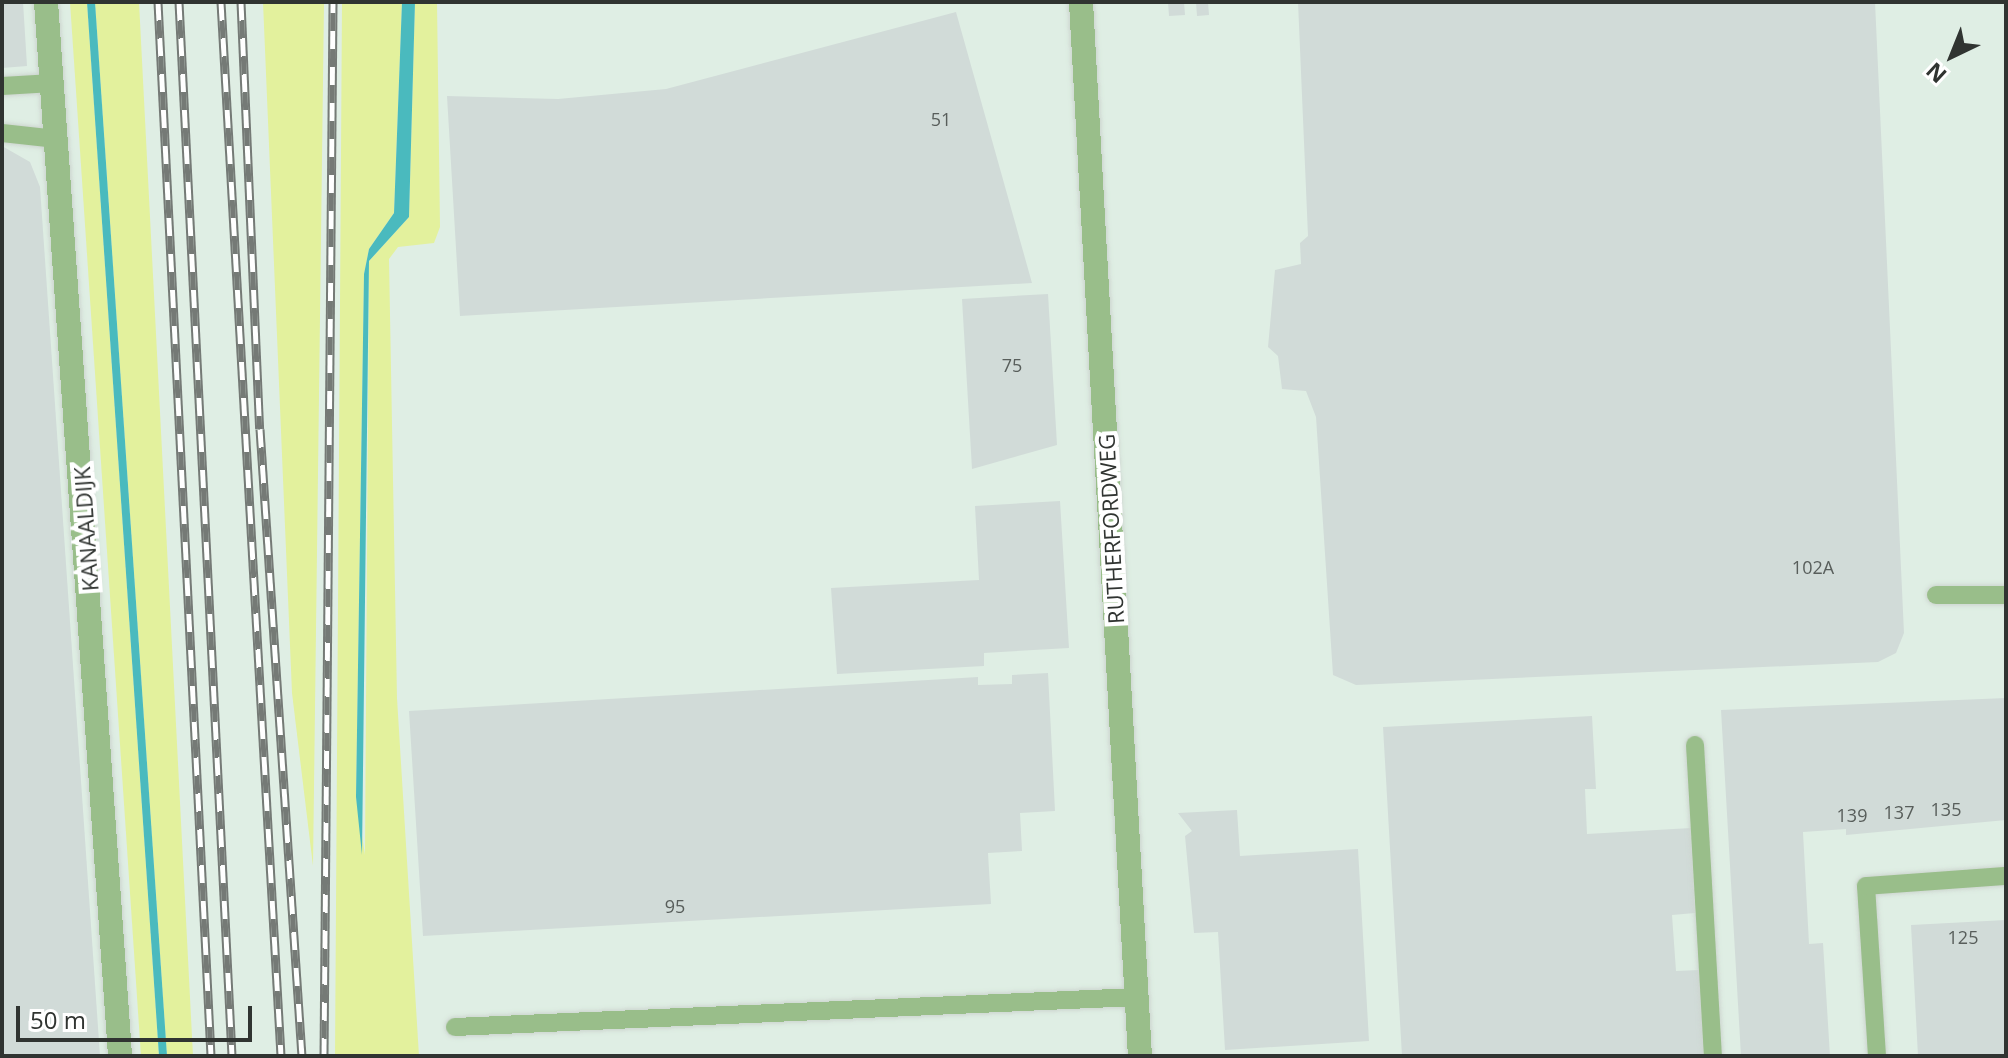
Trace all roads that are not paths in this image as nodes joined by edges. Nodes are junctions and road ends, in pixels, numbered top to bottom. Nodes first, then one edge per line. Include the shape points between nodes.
1 (46, 2) edge
2 (1081, 2) edge
3 (53, 83) junction
4 (2, 86) edge
5 (2, 133) edge
6 (57, 139) junction
7 (1936, 595) dead end
8 (2006, 595) edge
9 (1695, 745) dead end
10 (2006, 876) edge
11 (1137, 997) junction
12 (455, 1027) dead end
13 (120, 1056) edge
14 (1140, 1056) edge
15 (1713, 1056) edge
16 (1877, 1056) edge

1 - 3 street, KANAALDIJK
2 - 11 street, RUTHERFORDWEG
3 - 4 lane
3 - 6 street, KANAALDIJK
5 - 6 lane
6 - 13 street, KANAALDIJK
7 - 8 lane
9 - 15 lane
10 - 16 lane via 1866,886
11 - 12 lane
11 - 14 street, RUTHERFORDWEG

